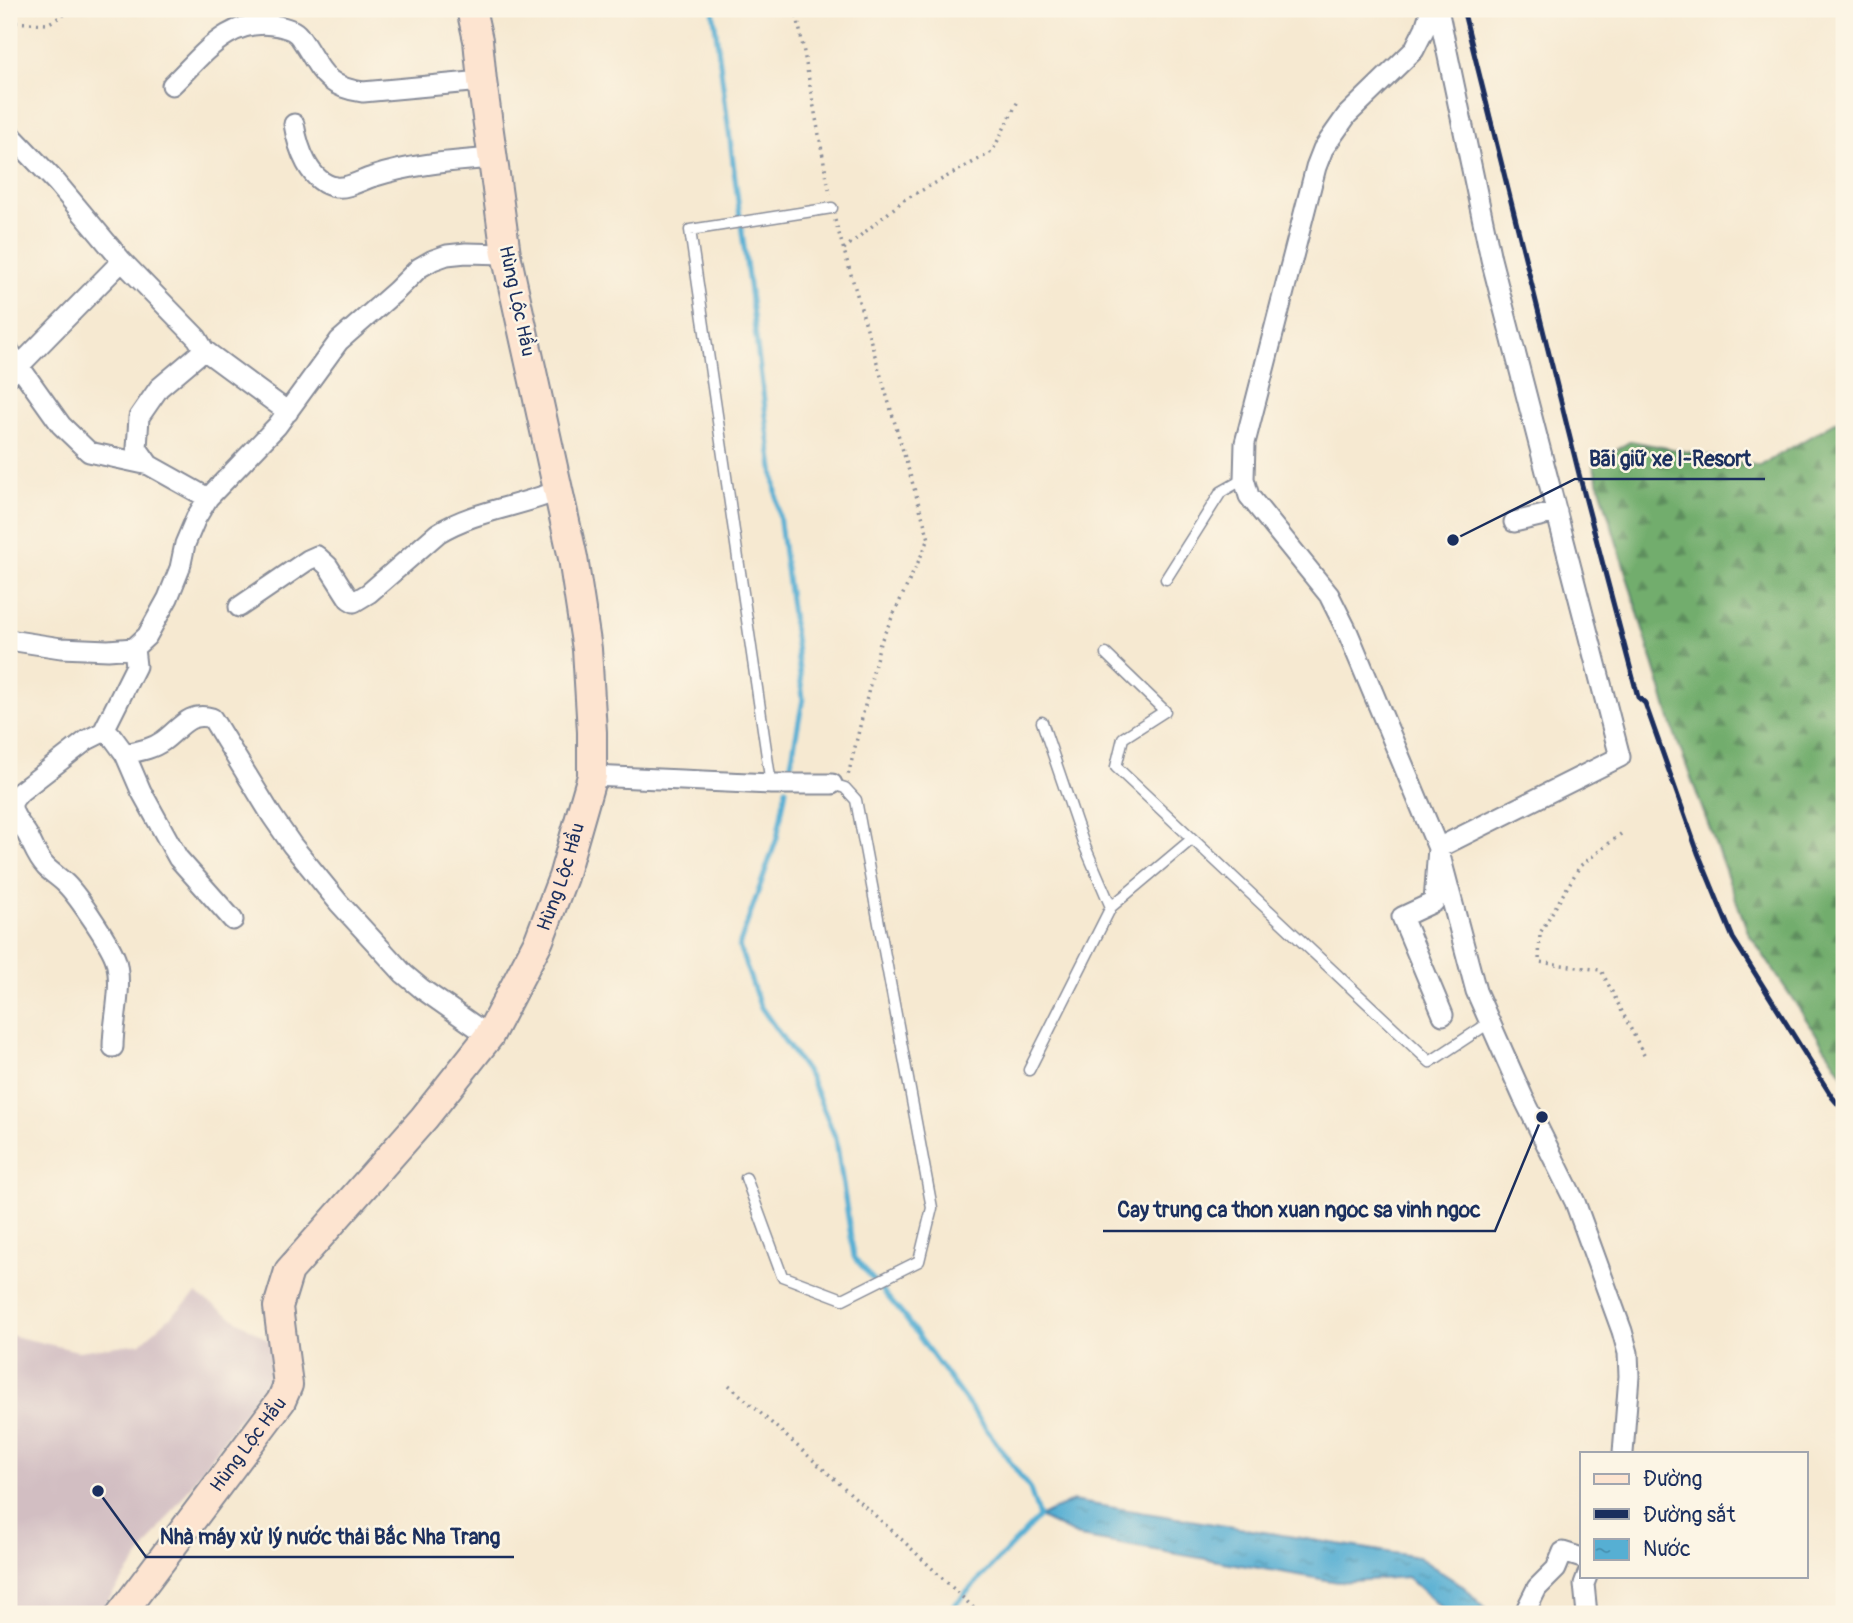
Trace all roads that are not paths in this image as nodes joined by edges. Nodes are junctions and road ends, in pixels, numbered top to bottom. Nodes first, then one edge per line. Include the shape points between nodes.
1 (471, 9) edge
2 (1431, 9) edge
3 (1438, 9) edge
4 (482, 81) junction
5 (172, 85) dead end
6 (294, 124) dead end
7 (9, 133) edge
8 (494, 158) junction
9 (832, 208) road end
10 (506, 254) junction
11 (122, 261) junction
12 (204, 350) junction
13 (12, 364) edge
14 (288, 412) junction
15 (149, 465) junction
16 (1244, 479) junction
17 (559, 490) junction
18 (208, 498) junction
19 (1557, 512) junction
20 (1514, 522) dead end
21 (1166, 579) dead end
22 (239, 607) dead end
23 (9, 640) edge
24 (134, 648) junction
25 (1106, 654) dead end
26 (1042, 722) dead end
27 (103, 732) junction
28 (125, 754) junction
29 (592, 776) junction
30 (771, 784) junction
31 (838, 786) joint
32 (1192, 839) junction
33 (1438, 848) junction
34 (1111, 907) junction
35 (233, 920) dead end
36 (1443, 1015) dead end
37 (1489, 1023) junction
38 (489, 1035) junction
39 (113, 1047) dead end
40 (1029, 1070) dead end
41 (746, 1178) dead end
42 (1623, 1452) edge
43 (1580, 1557) edge
44 (1586, 1578) edge
45 (121, 1614) edge
46 (1528, 1614) edge
47 (1587, 1614) edge

1 - 4 street, Hùng Lộc Hầu
2 - 16 street via 1414,50 1348,116 1323,149 1245,443
3 - 19 street via 1491,259
4 - 5 street via 350,90 319,69 293,30 258,24 222,36
4 - 8 street, Hùng Lộc Hầu
6 - 8 street via 300,150 314,174 339,188 403,168
7 - 11 street
8 - 10 street, Hùng Lộc Hầu
9 - 30 lane via 690,230
10 - 14 street via 447,255 419,268 339,341
10 - 17 street, Hùng Lộc Hầu
11 - 12 street
11 - 13 street
12 - 14 street
12 - 15 street via 159,388 139,416 137,448
13 - 15 street via 89,452
14 - 18 street
15 - 18 street
16 - 21 lane via 1221,492
16 - 33 street via 1250,496 1329,595
17 - 22 street via 449,526 354,602 328,566 314,556
17 - 29 street, Hùng Lộc Hầu via 587,649
18 - 24 street via 185,544 168,598 147,636
19 - 20 street
19 - 33 street via 1620,757
23 - 24 street via 61,649
24 - 27 street via 136,666
25 - 32 lane via 1165,711 1123,738 1116,767
26 - 34 lane via 1083,842
27 - 28 street via 111,735
27 - 39 street via 20,792 12,808 40,859 68,886 112,951 118,977
28 - 35 street via 173,849
28 - 38 street via 155,746 188,719 212,718 272,816 339,903 404,974
29 - 30 street
29 - 38 street, Hùng Lộc Hầu via 539,940
30 - 31 street
31 - 41 lane via 856,800 932,1208 919,1262 843,1300 782,1276
32 - 34 lane
32 - 37 lane via 1430,1062
33 - 36 street via 1434,902 1402,917
33 - 37 street via 1476,991
34 - 40 lane
37 - 42 street via 1575,1202 1622,1332 1629,1376
38 - 45 street, Hùng Lộc Hầu via 424,1118 289,1271 278,1307 288,1385 281,1401
43 - 46 street via 1563,1552 1556,1569 1537,1588
44 - 47 street

